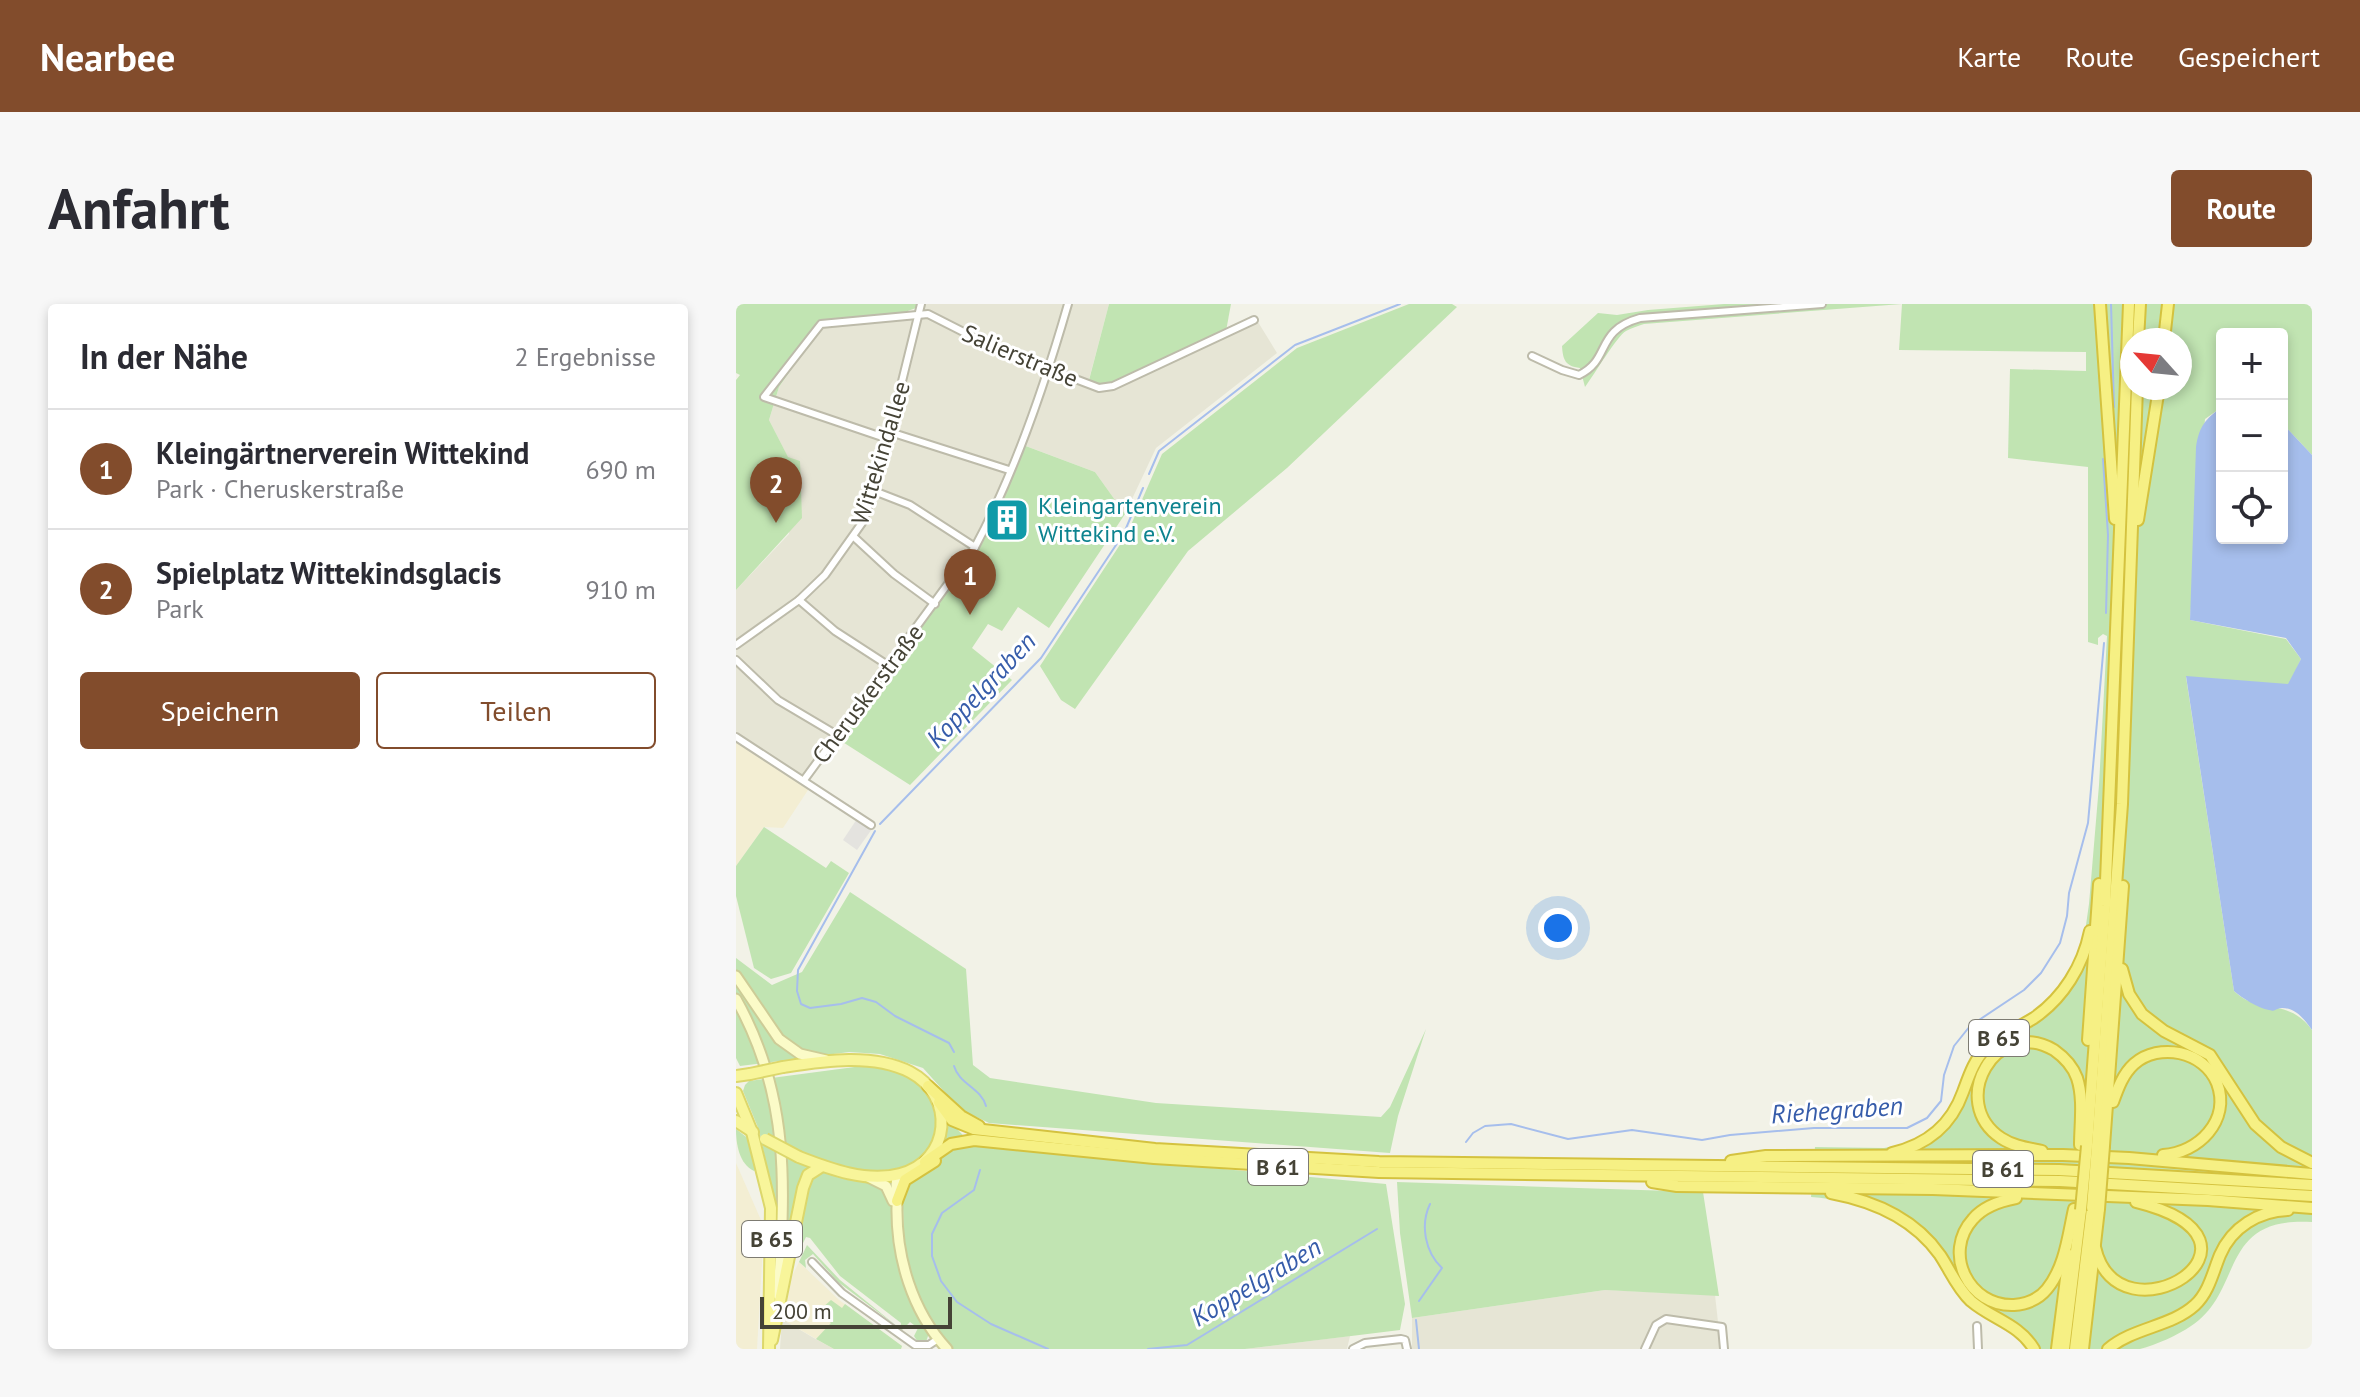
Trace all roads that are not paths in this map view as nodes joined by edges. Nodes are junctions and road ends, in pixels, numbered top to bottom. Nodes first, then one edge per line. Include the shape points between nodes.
1 (921, 304) edge
2 (1068, 304) edge
3 (1822, 304) edge
4 (2100, 304) edge
5 (2129, 304) edge
6 (2140, 304) edge
7 (2168, 304) edge
8 (920, 314) junction
9 (1254, 320) dead end
10 (2139, 328) edge
11 (2165, 328) edge
12 (1532, 356) dead end
13 (1049, 369) junction
14 (2137, 400) edge
15 (2157, 400) edge
16 (889, 436) junction
17 (1009, 470) junction
18 (874, 491) junction
19 (854, 537) junction
20 (975, 547) junction
21 (2118, 553) junction
22 (2132, 554) junction
23 (799, 600) junction
24 (935, 604) junction
25 (736, 645) edge
26 (736, 660) edge
27 (889, 666) junction
28 (837, 735) junction
29 (736, 737) edge
30 (2111, 760) junction
31 (804, 780) junction
32 (2122, 804) junction
33 (871, 825) dead end
34 (2099, 886) junction
35 (2120, 952) junction
36 (736, 976) edge
37 (736, 999) edge
38 (833, 1061) junction
39 (736, 1076) edge
40 (928, 1086) junction
41 (736, 1093) edge
42 (939, 1102) junction
43 (2108, 1117) junction
44 (736, 1121) edge
45 (989, 1130) junction
46 (752, 1132) junction
47 (963, 1141) junction
48 (2092, 1146) junction
49 (2063, 1155) junction
50 (1864, 1157) junction
51 (2129, 1158) junction
52 (925, 1162) junction
53 (2312, 1163) edge
54 (1694, 1166) junction
55 (826, 1167) junction
56 (2312, 1174) edge
57 (898, 1175) junction
58 (865, 1176) junction
59 (1614, 1176) junction
60 (2312, 1185) edge
61 (1805, 1188) junction
62 (2027, 1195) junction
63 (2312, 1196) edge
64 (2120, 1198) junction
65 (896, 1206) junction
66 (2086, 1209) junction
67 (2312, 1209) edge
68 (2095, 1247) junction
69 (812, 1262) dead end
70 (2195, 1285) dead end
71 (2109, 1292) dead end
72 (776, 1314) junction
73 (1977, 1326) dead end
74 (931, 1344) edge
75 (770, 1349) edge
76 (947, 1349) edge
77 (1353, 1349) edge
78 (1407, 1349) edge
79 (1645, 1349) edge
80 (1724, 1349) edge
81 (1978, 1349) edge
82 (2034, 1349) edge
83 (2057, 1349) edge
84 (2064, 1349) edge
85 (2075, 1349) edge
86 (2083, 1349) edge
87 (2108, 1349) edge

1 - 8 street, Wittekindallee
2 - 13 street, Cheruskerstraße
3 - 12 street via 1632,320 1616,328 1594,365 1579,375
4 - 21 highway
5 - 21 highway, B 65
6 - 10 highway
7 - 11 highway
8 - 13 street, Salierstraße
8 - 16 street, Wittekindallee
8 - 16 street, Salierstraße via 821,324 764,397
9 - 13 street, Salierstraße via 1106,388
13 - 17 street, Cheruskerstraße
14 - 22 highway
15 - 22 highway
16 - 17 street
16 - 18 street, Wittekindallee
17 - 20 street, Cheruskerstraße
18 - 19 street, Wittekindallee
18 - 20 street via 910,505
19 - 23 street, Wittekindallee
19 - 24 street
20 - 24 street, Cheruskerstraße
21 - 30 highway, B 65
22 - 32 highway
23 - 25 street, Wittekindallee
23 - 27 street
24 - 27 street, Cheruskerstraße
26 - 28 street via 778,700
27 - 28 street, Cheruskerstraße
28 - 31 street, Cheruskerstraße
29 - 31 street
30 - 34 highway, B 65
30 - 48 highway
31 - 33 street
32 - 35 highway
32 - 48 highway
34 - 48 highway
34 - 50 highway, B 65 via 2088,941 2061,994 1985,1049 1954,1113 1939,1131 1910,1148
35 - 43 highway
35 - 53 highway via 2129,994 2142,1014 2210,1055 2255,1124 2281,1147
36 - 38 main road via 785,1045
37 - 72 main road via 772,1088 781,1138
38 - 39 main road, B 61, bridge
38 - 40 main road, B 61 via 892,1066
40 - 42 main road, B 61
40 - 45 highway via 961,1116
41 - 46 main road, B 65
42 - 45 highway, B 61 via 958,1124
42 - 52 main road via 941,1131
43 - 48 highway
43 - 51 highway via 2125,1075 2149,1054 2184,1054 2201,1063 2217,1084 2218,1113 2213,1128 2197,1145 2173,1155
44 - 46 main road, B 61
45 - 54 highway, B 61 via 1155,1149 1333,1160
46 - 55 main road, B 61, bridge
46 - 75 main road, B 65 via 771,1208
47 - 52 highway, B 61
47 - 59 highway, B 61 via 1245,1165
47 - 65 highway via 905,1180
48 - 49 highway via 2077,1079 2060,1054 2038,1043 2002,1050 1986,1065 1978,1086 1978,1102 1990,1128 2014,1144
48 - 66 highway, bridge
48 - 66 highway, bridge
49 - 50 highway
49 - 51 highway
50 - 54 highway, B 65 via 1766,1156
51 - 56 highway
52 - 57 main road, B 61
54 - 60 highway, B 61 via 2059,1170
55 - 58 main road, B 61
55 - 72 main road, B 65 via 808,1175 803,1188
57 - 58 main road, B 61
57 - 65 main road
58 - 65 main road via 886,1186
59 - 61 highway via 1677,1186
59 - 63 highway, B 61 via 2060,1181
61 - 62 highway
61 - 82 highway via 1863,1200 1900,1217 1927,1238 1968,1298 2008,1322
62 - 64 highway
62 - 66 highway via 1985,1209 1960,1242 1959,1259 1969,1284 1995,1303 2028,1303 2048,1288
64 - 67 highway
64 - 70 highway via 2159,1209 2186,1225 2200,1252
65 - 74 main road via 911,1290
66 - 68 highway
66 - 83 highway
66 - 84 highway
66 - 85 highway
67 - 87 highway via 2261,1215 2242,1226 2221,1251 2199,1302
68 - 71 highway
68 - 86 highway
69 - 74 street via 879,1321 915,1345
72 - 75 main road, B 65
73 - 81 street
74 - 76 main road
77 - 78 street via 1405,1340
79 - 80 street via 1656,1325 1669,1319 1722,1327

